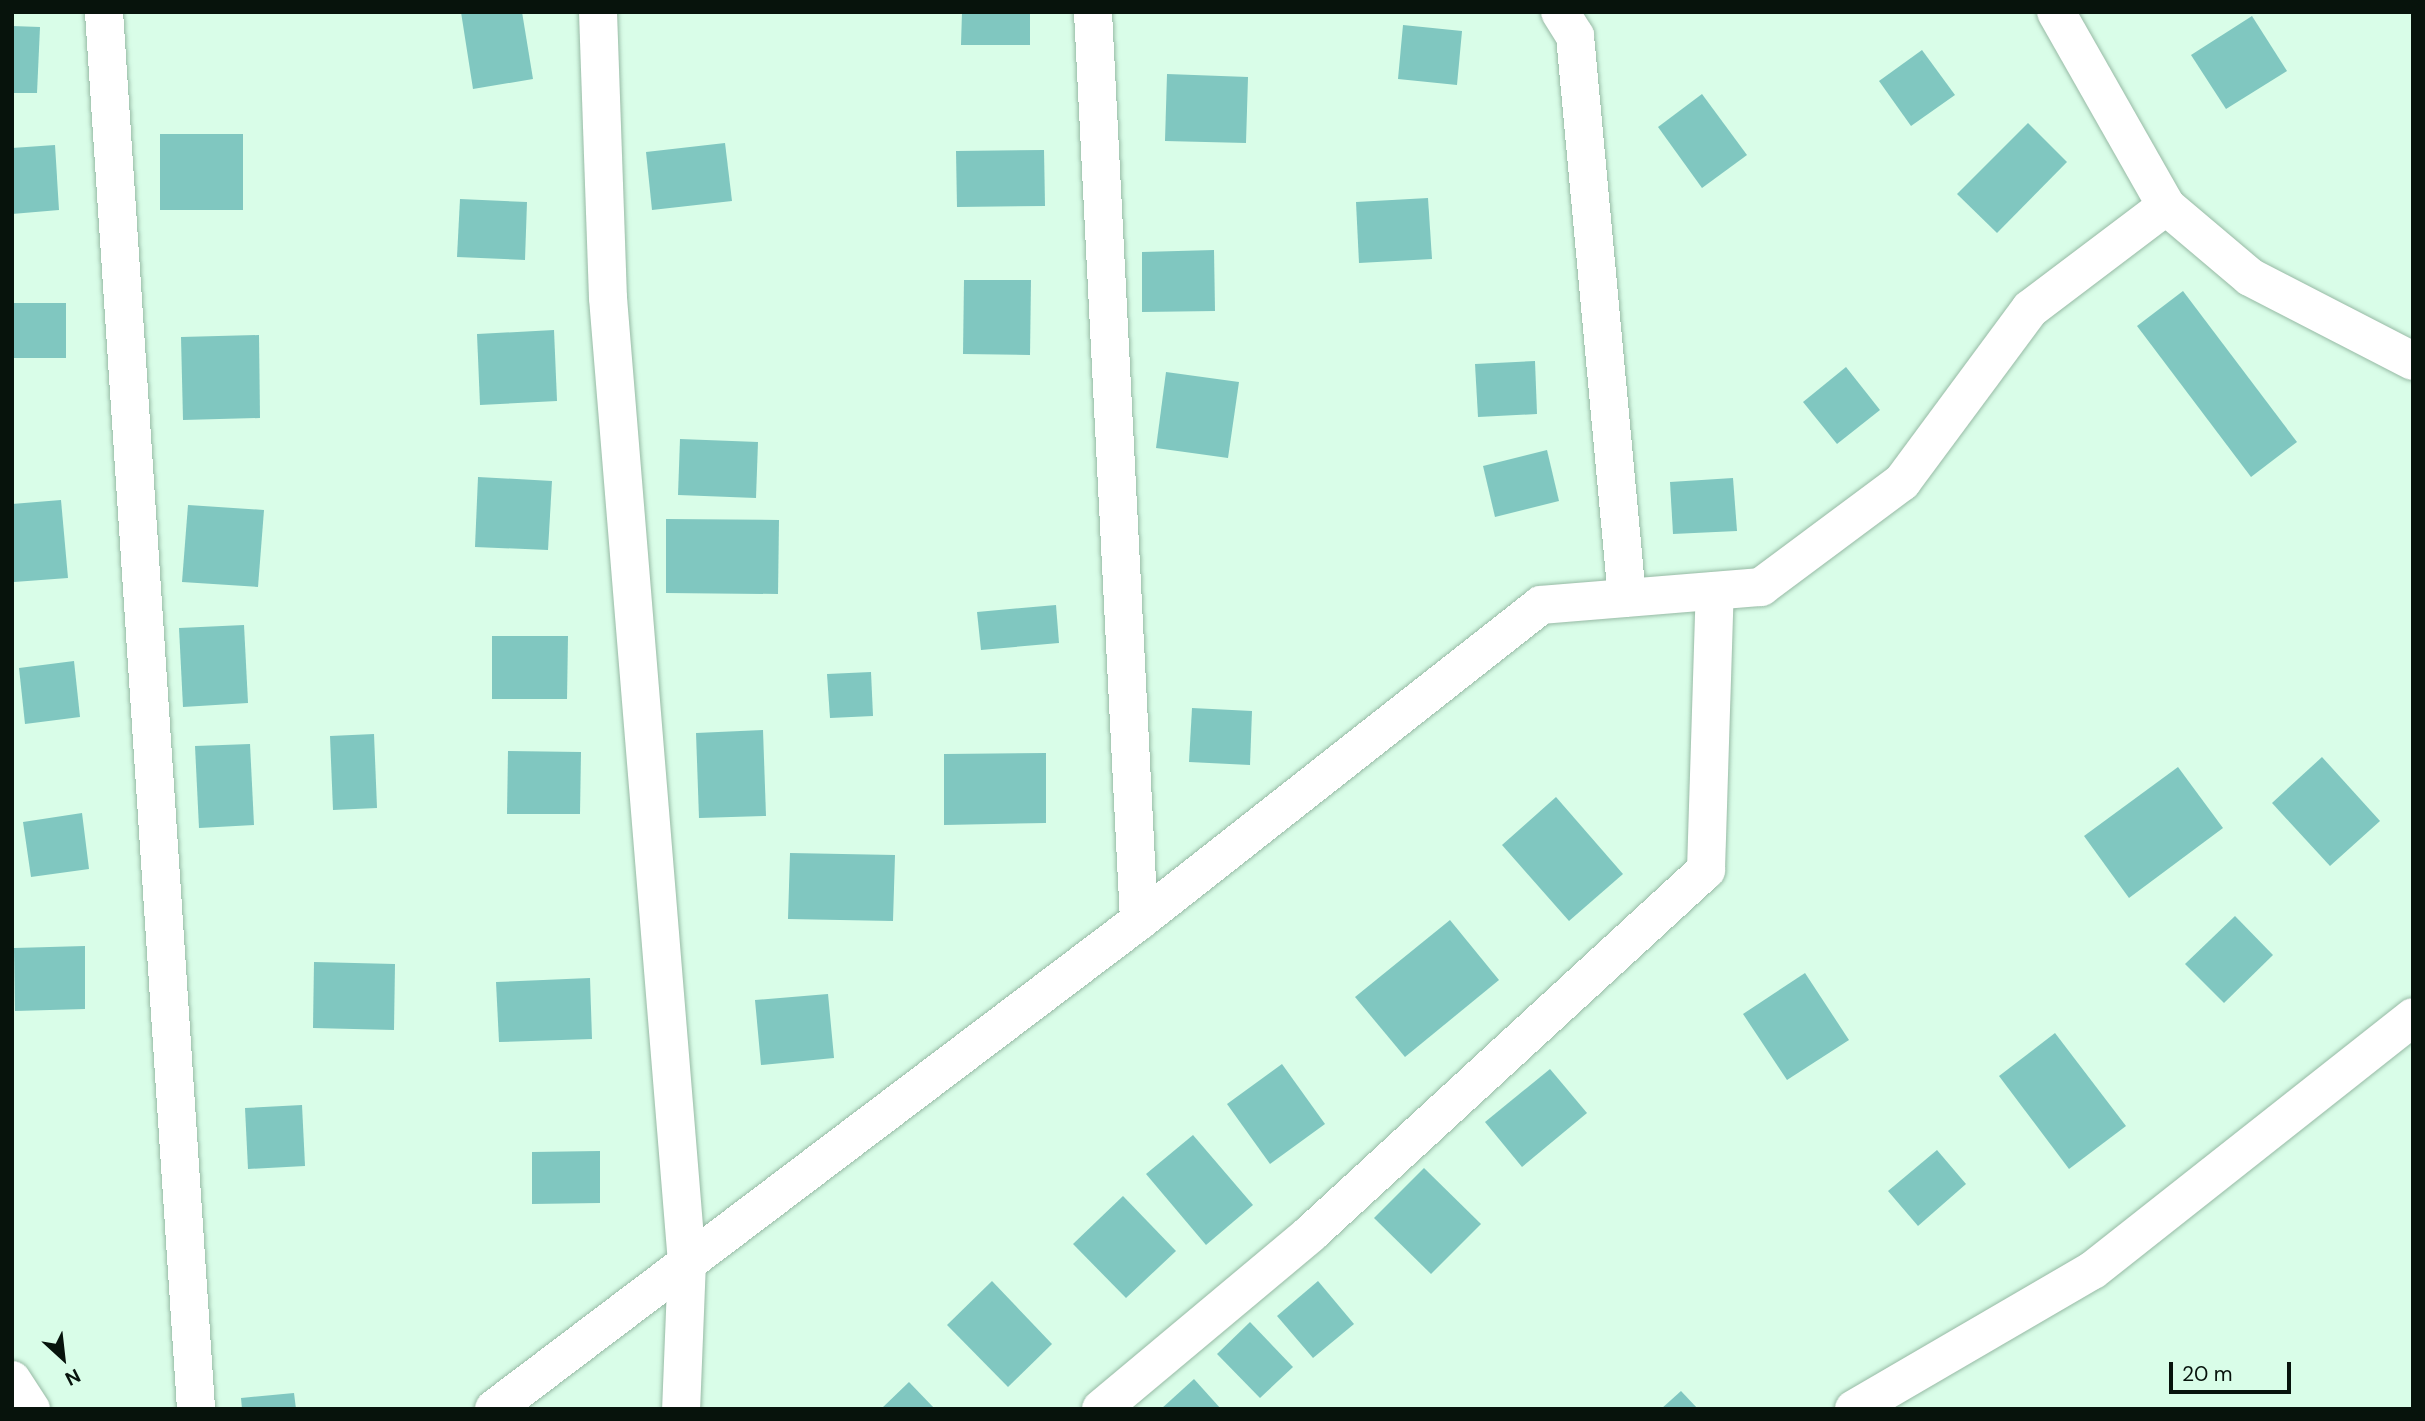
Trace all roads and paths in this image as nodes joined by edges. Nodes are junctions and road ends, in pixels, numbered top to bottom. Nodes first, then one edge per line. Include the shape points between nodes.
1 (104, 12) edge
2 (598, 12) edge
3 (1093, 12) edge
4 (1560, 12) edge
5 (2056, 12) edge
6 (2166, 206) junction
7 (2413, 361) edge
8 (1715, 591) junction
9 (1627, 598) junction
10 (1139, 921) junction
11 (2413, 1017) edge
12 (687, 1262) junction
13 (12, 1380) edge
14 (31, 1409) edge
15 (196, 1409) edge
16 (494, 1409) edge
17 (681, 1409) edge
18 (1101, 1409) edge
19 (1854, 1409) edge

1 - 15 street
2 - 12 street via 608,298
3 - 10 street
4 - 9 street via 1575,36
5 - 6 street
6 - 7 street via 2250,277
6 - 8 street via 2030,309 1902,482 1761,587
8 - 9 street
8 - 18 street via 1706,870 1310,1234
9 - 10 street via 1541,605
10 - 12 street
11 - 19 street via 2093,1270
12 - 16 street
12 - 17 street
13 - 14 street

